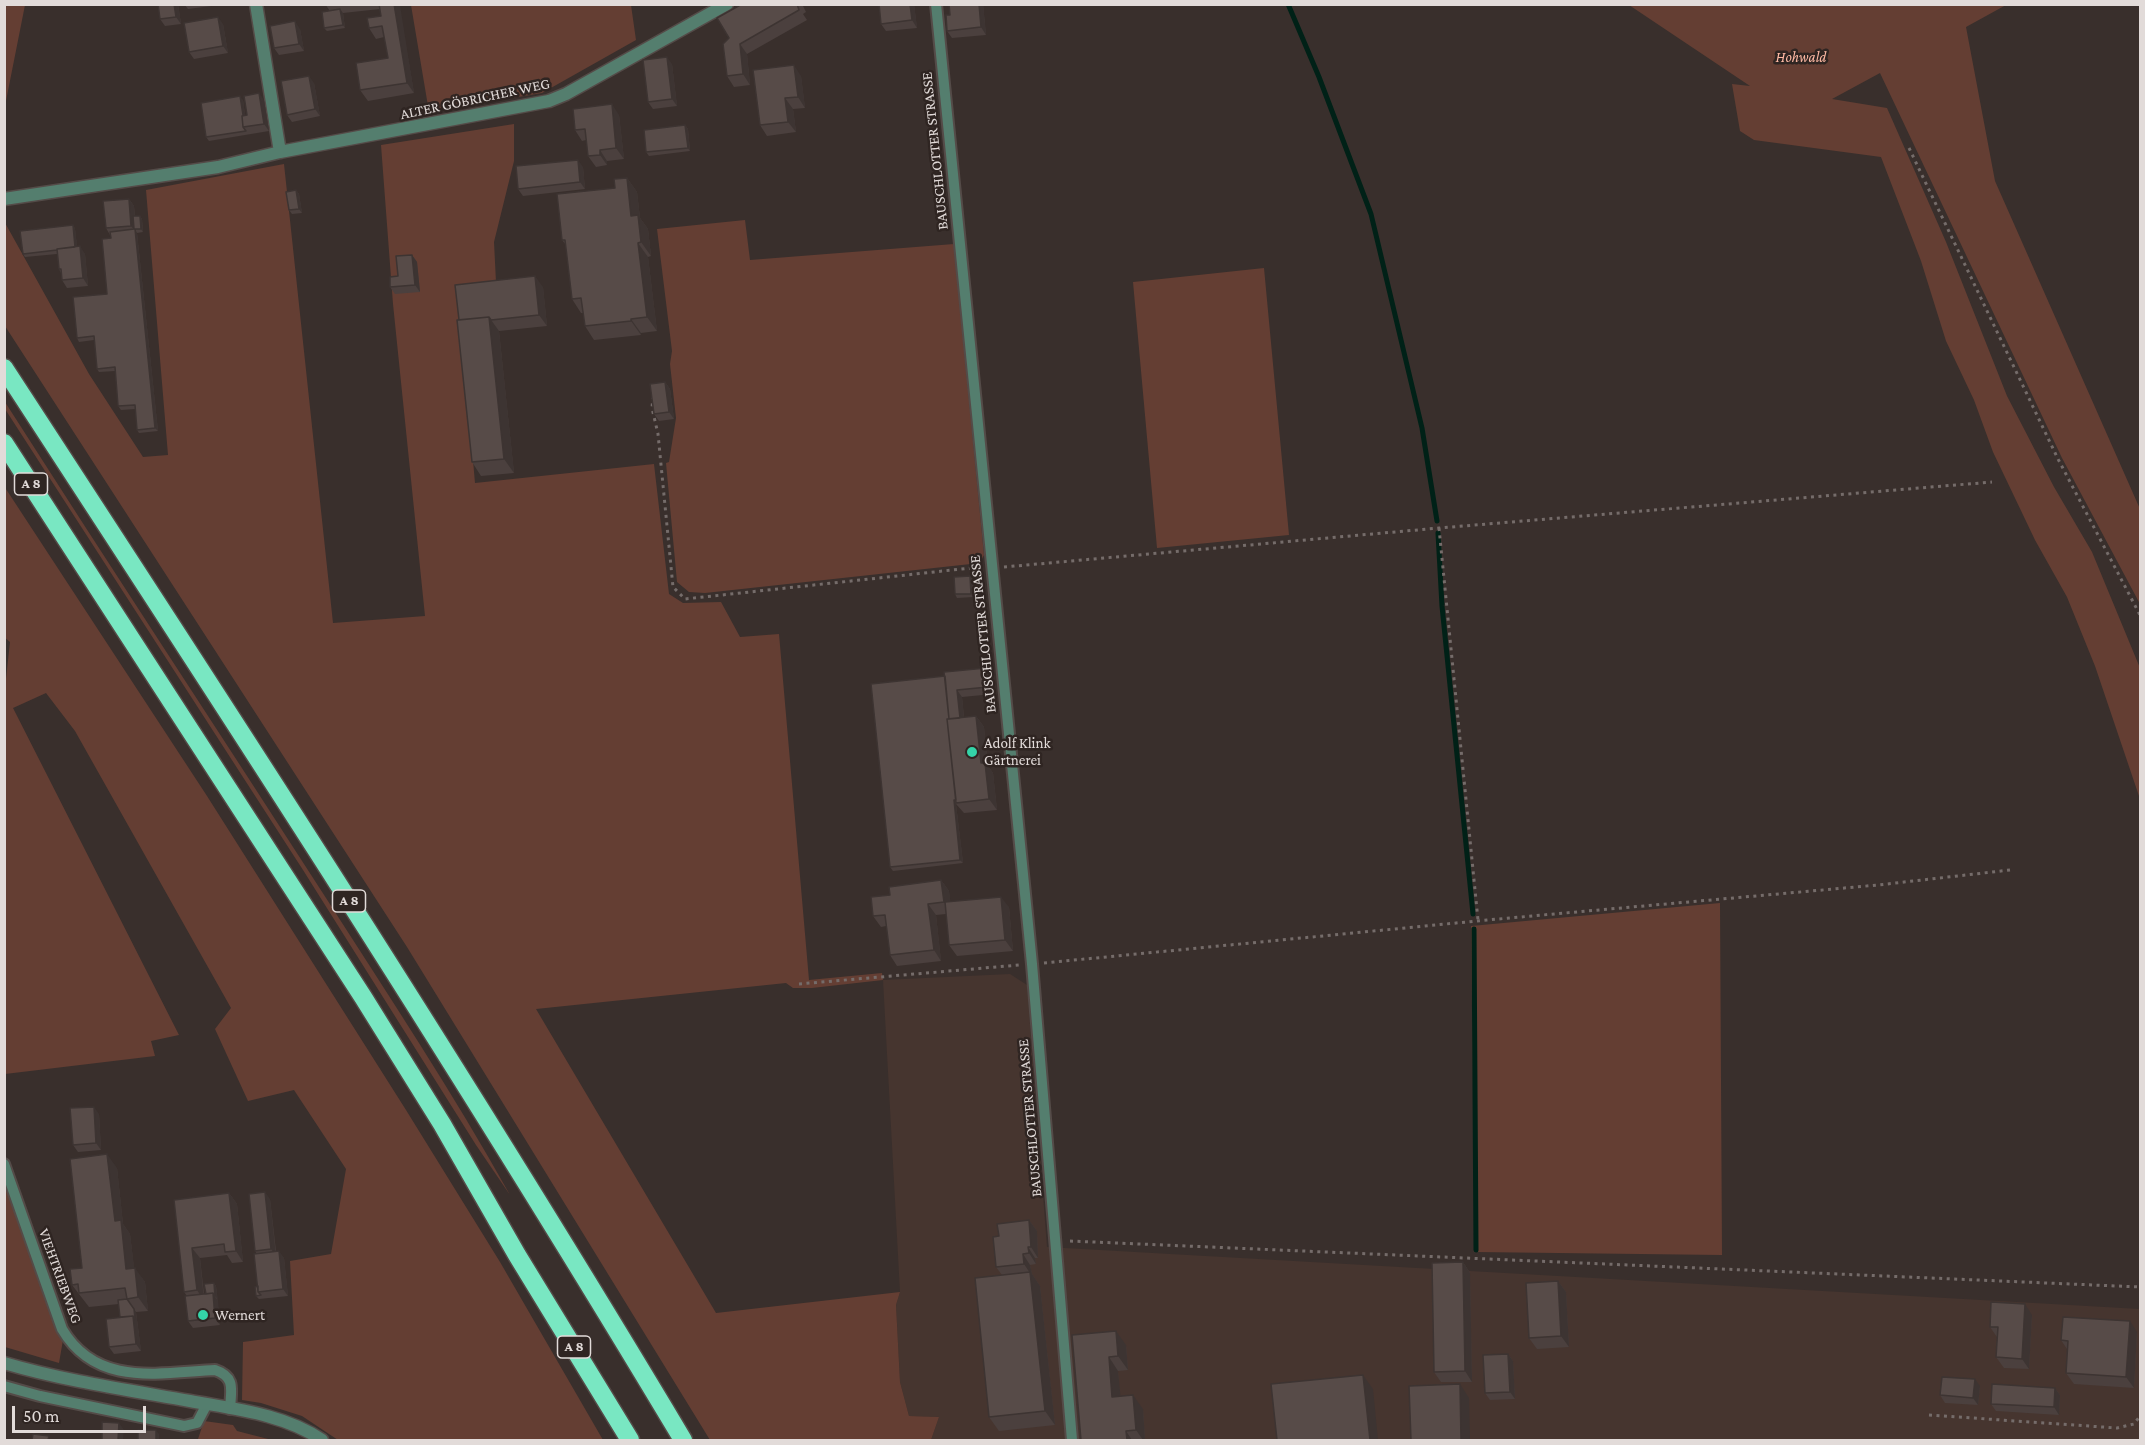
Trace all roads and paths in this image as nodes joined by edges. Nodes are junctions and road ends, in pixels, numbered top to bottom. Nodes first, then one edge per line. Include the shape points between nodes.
1 (256, 4) edge
2 (727, 4) edge
3 (936, 4) edge
4 (1909, 148) dead end
5 (280, 153) junction
6 (4, 199) edge
7 (4, 368) edge
8 (653, 389) edge
9 (4, 443) edge
10 (1992, 482) dead end
11 (1439, 528) junction
12 (991, 566) junction
13 (2140, 615) edge
14 (2010, 870) dead end
15 (1478, 921) junction
16 (1032, 964) junction
17 (799, 984) dead end
18 (4, 1164) edge
19 (1056, 1240) junction
20 (2140, 1287) edge
21 (4, 1363) edge
22 (4, 1386) edge
23 (207, 1404) junction
24 (230, 1408) junction
25 (1929, 1415) dead end
26 (2140, 1416) edge
27 (322, 1440) edge
28 (630, 1440) edge
29 (683, 1440) edge
30 (1072, 1440) edge

1 - 5 street
2 - 5 street, ALTER GÖBRICHER WEG via 549,101
3 - 12 lane, BAUSCHLOTTER STRASSE
4 - 13 path via 2058,459
5 - 6 street, ALTER GÖBRICHER WEG
7 - 29 highway, A 8 via 394,970
8 - 12 path via 673,586 685,599
9 - 28 highway, A 8 via 369,1007
10 - 11 path
11 - 12 path
11 - 15 path
12 - 16 lane, BAUSCHLOTTER STRASSE
14 - 15 path
15 - 16 path
16 - 17 path
16 - 19 lane, BAUSCHLOTTER STRASSE
18 - 24 lane, VIEHTRIEBWEG via 62,1329 75,1348 97,1364 140,1374 215,1370 224,1373 231,1385
19 - 20 path
19 - 30 lane, BAUSCHLOTTER STRASSE
21 - 23 street
22 - 23 lane via 184,1426 197,1423
23 - 24 street
24 - 27 street via 283,1422
25 - 26 path via 2117,1428 2134,1424

